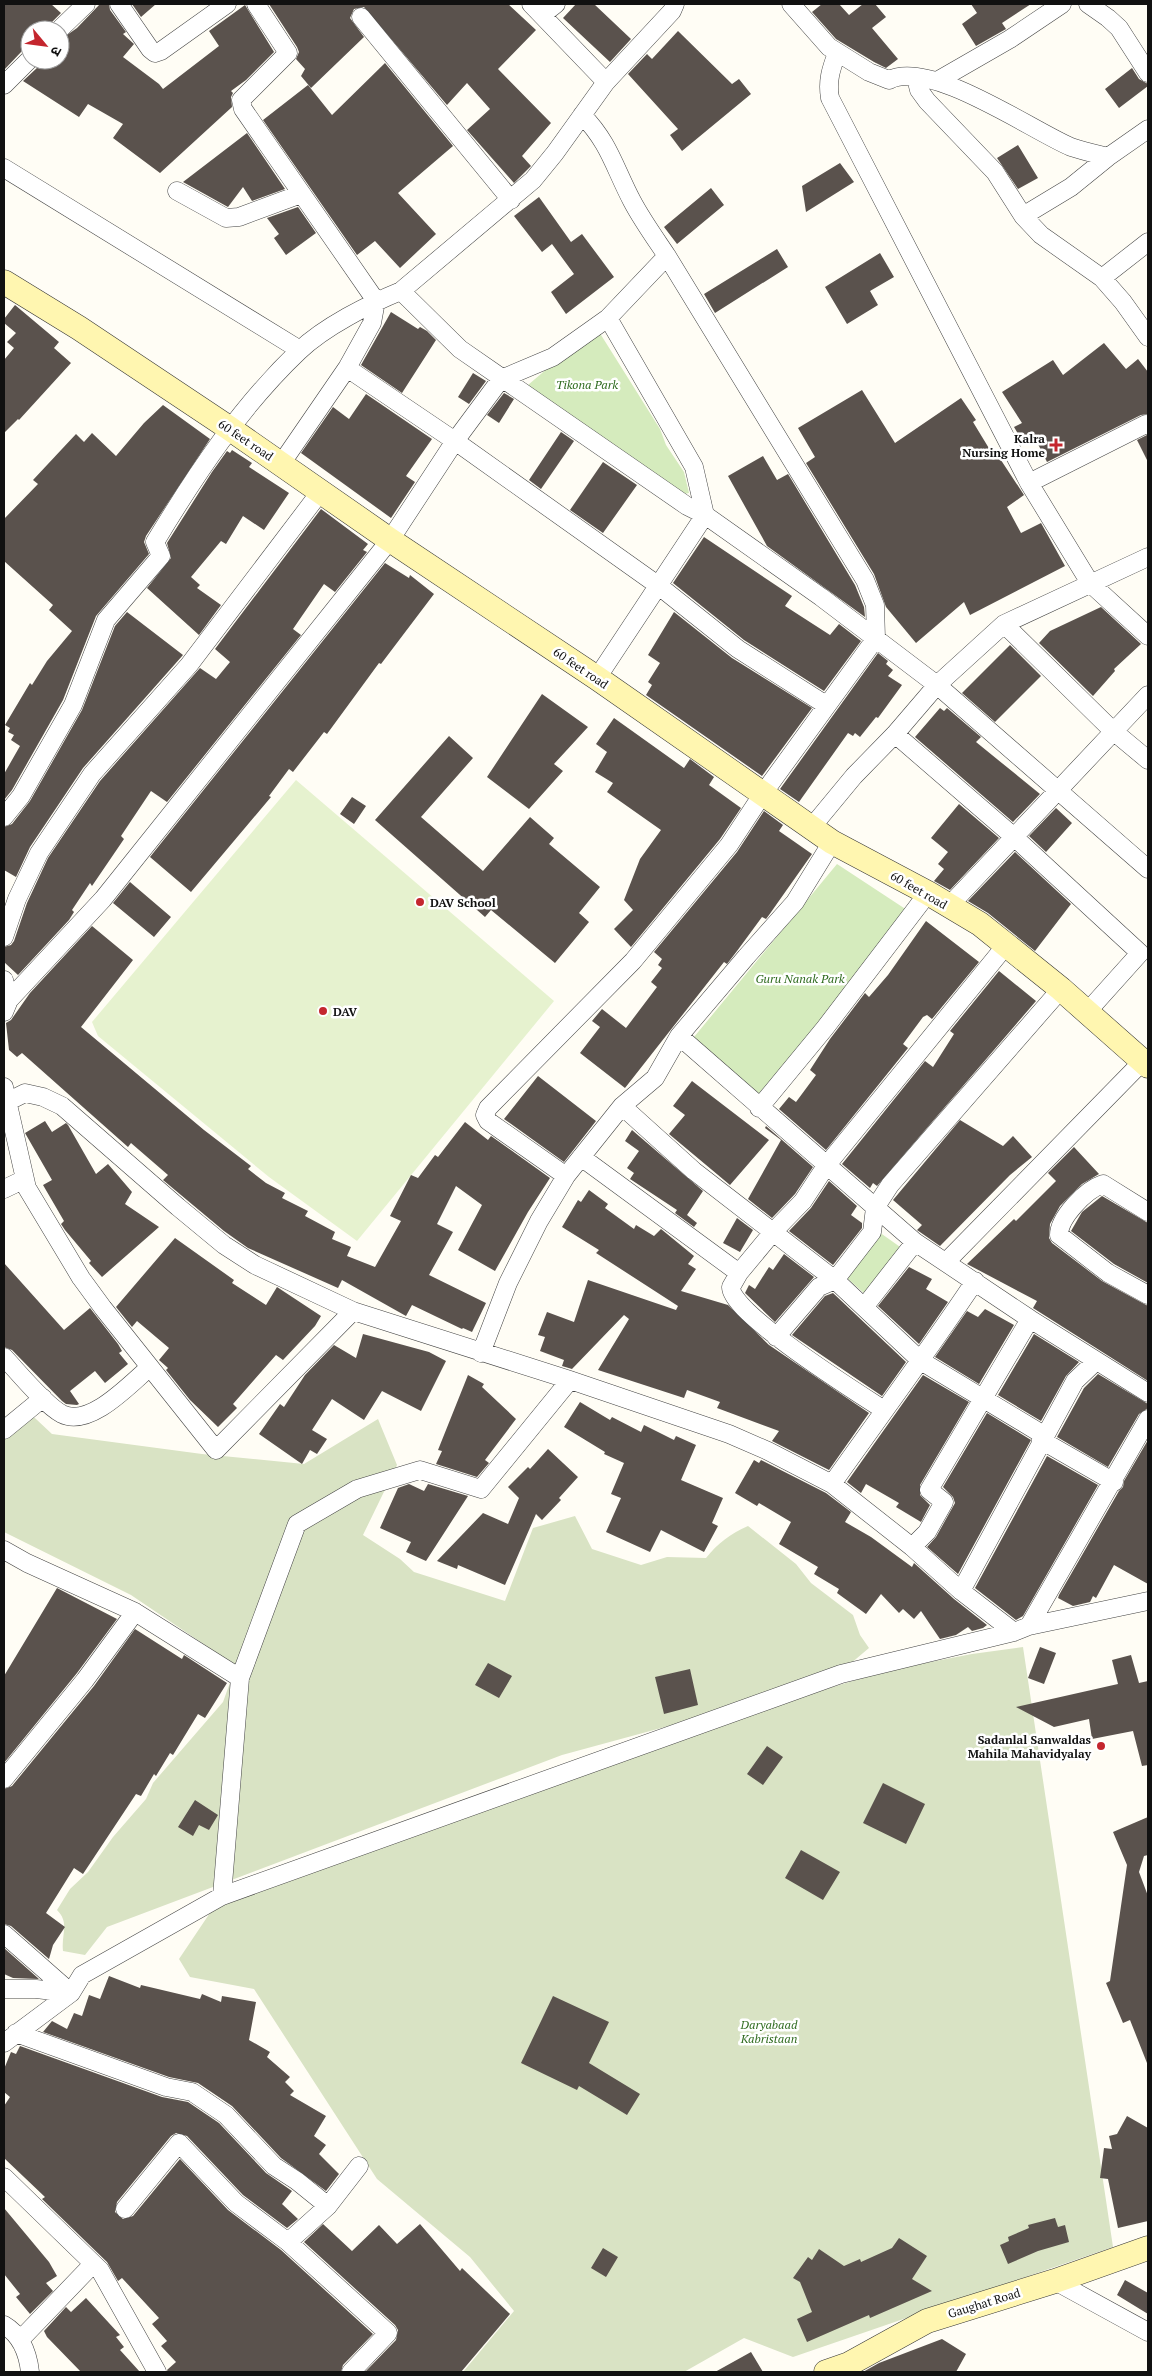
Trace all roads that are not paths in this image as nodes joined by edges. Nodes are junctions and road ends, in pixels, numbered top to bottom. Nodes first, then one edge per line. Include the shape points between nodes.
1 (86, 4) edge
2 (119, 4) edge
3 (227, 4) edge
4 (256, 4) edge
5 (556, 4) edge
6 (675, 4) edge
7 (791, 4) edge
8 (1062, 4) edge
9 (1088, 4) edge
10 (536, 9) edge
11 (361, 17) dead end
12 (69, 20) edge
13 (837, 54) junction
14 (20, 69) edge
15 (1148, 73) edge
16 (916, 78) junction
17 (937, 80) junction
18 (606, 82) junction
19 (4, 85) edge
20 (582, 115) junction
21 (1148, 129) edge
22 (1108, 157) junction
23 (4, 168) edge
24 (177, 191) dead end
25 (301, 194) junction
26 (511, 200) junction
27 (1023, 216) junction
28 (1148, 242) edge
29 (667, 256) junction
30 (1102, 278) junction
31 (4, 282) edge
32 (401, 292) junction
33 (376, 301) junction
34 (608, 318) junction
35 (1148, 337) edge
36 (300, 350) junction
37 (347, 368) junction
38 (501, 379) junction
39 (1148, 425) edge
40 (229, 428) junction
41 (455, 441) junction
42 (281, 464) junction
43 (1029, 483) junction
44 (321, 491) junction
45 (705, 515) junction
46 (390, 540) junction
47 (1148, 557) edge
48 (1090, 583) junction
49 (658, 586) junction
50 (1004, 624) junction
51 (1148, 636) edge
52 (876, 638) junction
53 (597, 678) junction
54 (937, 685) junction
55 (1148, 695) edge
56 (826, 705) junction
57 (1112, 730) junction
58 (895, 734) junction
59 (1148, 760) edge
60 (1058, 792) junction
61 (762, 795) junction
62 (4, 817) edge
63 (811, 828) junction
64 (1013, 836) junction
65 (832, 842) junction
66 (1148, 869) edge
67 (928, 893) junction
68 (949, 906) junction
69 (4, 937) edge
70 (1007, 944) junction
71 (1144, 957) edge
72 (4, 980) edge
73 (1061, 989) junction
74 (6, 1002) edge
75 (1087, 1012) junction
76 (680, 1036) junction
77 (1146, 1063) edge
78 (5, 1095) edge
79 (622, 1106) junction
80 (759, 1108) junction
81 (581, 1157) junction
82 (826, 1166) junction
83 (566, 1176) junction
84 (25, 1179) junction
85 (4, 1189) edge
86 (876, 1208) junction
87 (1148, 1212) edge
88 (773, 1232) junction
89 (915, 1242) junction
90 (946, 1262) junction
91 (740, 1273) junction
92 (835, 1280) junction
93 (975, 1282) junction
94 (1148, 1295) edge
95 (864, 1306) junction
96 (353, 1311) junction
97 (1030, 1319) junction
98 (776, 1337) junction
99 (481, 1353) junction
100 (4, 1358) edge
101 (922, 1361) junction
102 (1096, 1361) junction
103 (150, 1367) junction
104 (570, 1380) junction
105 (1148, 1393) edge
106 (43, 1398) junction
107 (983, 1399) junction
108 (884, 1410) junction
109 (1148, 1419) edge
110 (4, 1430) edge
111 (1041, 1440) junction
112 (1114, 1482) junction
113 (832, 1484) junction
114 (912, 1547) junction
115 (4, 1550) edge
116 (961, 1591) junction
117 (1148, 1601) edge
118 (135, 1612) junction
119 (1021, 1629) junction
120 (240, 1678) junction
121 (4, 1779) edge
122 (222, 1896) junction
123 (4, 1934) edge
124 (4, 1990) edge
125 (71, 1994) junction
126 (10, 2038) edge
127 (359, 2166) dead end
128 (4, 2177) edge
129 (328, 2206) junction
130 (125, 2209) dead end
131 (288, 2242) junction
132 (1148, 2248) edge
133 (92, 2265) junction
134 (1055, 2281) junction
135 (4, 2325) edge
136 (1148, 2332) edge
137 (20, 2340) junction
138 (856, 2368) edge
139 (30, 2372) edge
140 (157, 2372) edge
141 (353, 2372) edge
142 (826, 2372) edge

1 - 12 street
2 - 3 street via 155,53
4 - 25 street via 288,53 247,92 242,100 243,109
5 - 10 street
6 - 18 street
7 - 13 street
8 - 17 street via 1010,39
9 - 15 street via 1119,28
10 - 18 street
11 - 26 street
13 - 16 street via 889,80 897,76
13 - 43 street via 828,86 830,98
14 - 19 street
16 - 17 street
16 - 27 street via 927,101 995,172
17 - 22 street via 1071,146
18 - 20 street
20 - 26 street via 544,168
20 - 29 street via 607,146 632,201
21 - 22 street
22 - 27 street via 1070,187
23 - 36 street
24 - 25 street via 226,218 239,217
25 - 33 street
26 - 32 street
27 - 30 street via 1041,235
28 - 30 street
29 - 34 street
29 - 52 street via 865,580 875,605
30 - 35 street
31 - 40 street, 60 feet road
32 - 33 street
32 - 38 street via 460,349
33 - 36 street
33 - 37 street via 372,324
34 - 38 street via 553,357
34 - 45 street via 694,467
36 - 40 street
37 - 41 street
37 - 42 street
38 - 41 street
38 - 45 street via 680,502
39 - 43 street
40 - 42 street, 60 feet road
40 - 62 street via 155,542 161,556 106,620 73,705 21,796
41 - 46 street
41 - 49 street
42 - 44 street, 60 feet road
43 - 48 street
44 - 46 street, 60 feet road
44 - 69 street via 189,665 92,774 39,853 17,899
45 - 49 street
45 - 52 street
46 - 53 street, 60 feet road
46 - 74 street via 103,899
47 - 48 street
48 - 50 street
48 - 51 street
49 - 53 street
49 - 56 street via 738,649
50 - 54 street
50 - 57 street
52 - 54 street
52 - 56 street
53 - 61 street, 60 feet road
54 - 58 street
54 - 60 street
55 - 57 street
56 - 61 street
57 - 59 street
57 - 60 street
58 - 63 street via 854,776
58 - 64 street
60 - 64 street
60 - 66 street
61 - 63 street, 60 feet road
61 - 83 street via 729,845 633,961 488,1108 485,1115 488,1121
63 - 65 street, 60 feet road
64 - 68 street
64 - 71 street
65 - 67 street, 60 feet road
65 - 76 street via 795,902
67 - 68 street, 60 feet road
67 - 80 street
68 - 70 street, 60 feet road
70 - 73 street, 60 feet road
70 - 82 street
71 - 75 street
72 - 74 street
73 - 75 street, 60 feet road
73 - 86 street via 909,1161
75 - 77 street, 60 feet road
76 - 79 street via 655,1078
76 - 80 street
77 - 90 street
78 - 84 street
78 - 96 street via 25,1093 62,1106 224,1245 255,1265
79 - 81 street
79 - 88 street via 694,1171
80 - 82 street
81 - 83 street
81 - 91 street
82 - 86 street
82 - 88 street via 803,1201
83 - 99 street via 539,1220 508,1282
84 - 85 street
84 - 103 street via 81,1278
86 - 89 street
86 - 92 street via 872,1232
87 - 94 street via 1103,1184 1078,1201 1059,1226 1058,1235 1108,1273
88 - 91 street
88 - 92 street
89 - 90 street
89 - 95 street
90 - 93 street
91 - 98 street via 731,1287 734,1298
92 - 95 street
92 - 98 street via 819,1287
93 - 97 street
93 - 101 street
95 - 101 street
96 - 99 street
96 - 103 street via 216,1450
97 - 102 street
97 - 107 street
98 - 108 street
99 - 104 street
100 - 106 street
101 - 107 street
101 - 108 street
102 - 105 street
102 - 111 street via 1075,1381
103 - 106 street via 102,1408 78,1417 62,1414
104 - 113 street via 729,1434
104 - 120 street via 480,1489 420,1470 357,1489 297,1524
106 - 110 street
107 - 111 street via 1042,1434
107 - 114 street via 930,1490 944,1502 926,1532
108 - 113 street
109 - 112 street
111 - 112 street
111 - 116 street
112 - 119 street
113 - 114 street
114 - 116 street
115 - 118 street
116 - 119 street
117 - 119 street
118 - 120 street
118 - 121 street via 85,1680
119 - 122 street via 841,1674
120 - 122 street
122 - 125 street via 82,1975
123 - 125 street
124 - 125 street via 36,1989
125 - 126 street
126 - 129 street via 192,2092 226,2115 274,2166
127 - 129 street
128 - 133 street
129 - 131 street
130 - 131 street via 180,2143 236,2203
131 - 141 street via 388,2333
132 - 134 street, Gaughat Road
133 - 137 street
133 - 140 street via 100,2270
134 - 136 street
134 - 138 street, Gaughat Road via 927,2321
135 - 137 street
137 - 139 street via 28,2356
138 - 142 street, Gaughat Road

